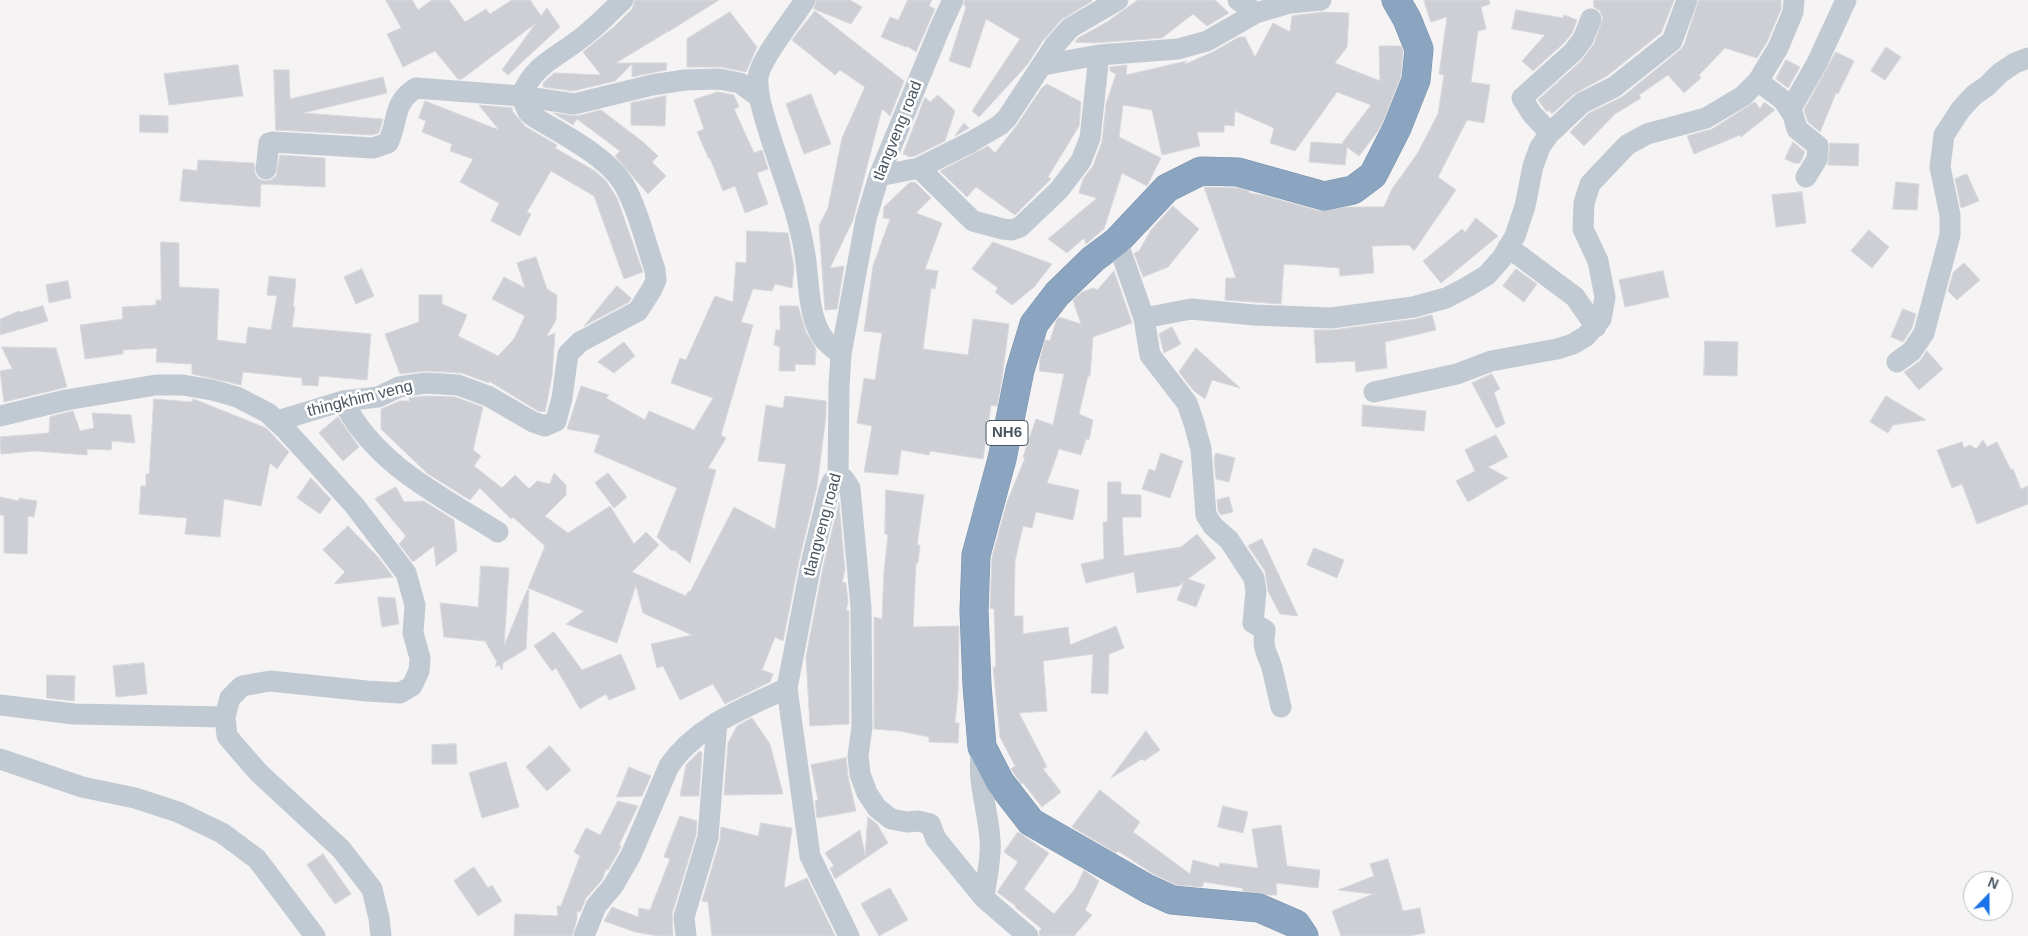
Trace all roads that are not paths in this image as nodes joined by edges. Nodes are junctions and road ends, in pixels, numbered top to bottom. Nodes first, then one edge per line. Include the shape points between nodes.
1 (622, 0) edge
2 (806, 0) edge
3 (954, 0) edge
4 (1118, 0) edge
5 (1238, 0) edge
6 (1320, 0) edge
7 (1396, 0) edge
8 (1687, 0) edge
9 (1794, 0) edge
10 (1846, 0) edge
11 (1256, 13) junction
12 (1592, 19) dead end
13 (1099, 55) junction
14 (2028, 58) edge
15 (1043, 65) junction
16 (1758, 81) junction
17 (521, 96) junction
18 (759, 97) junction
19 (1790, 110) junction
20 (1550, 133) junction
21 (919, 168) junction
22 (266, 169) dead end
23 (879, 176) junction
24 (1806, 177) dead end
25 (1117, 241) junction
26 (1508, 247) junction
27 (1144, 318) junction
28 (1596, 327) junction
29 (841, 354) junction
30 (1896, 362) dead end
31 (1374, 392) dead end
32 (343, 401) junction
33 (0, 416) edge
34 (276, 422) junction
35 (838, 476) junction
36 (498, 532) dead end
37 (787, 688) junction
38 (0, 705) edge
39 (1281, 707) dead end
40 (226, 717) junction
41 (717, 722) junction
42 (982, 748) junction
43 (0, 760) edge
44 (984, 898) junction
45 (315, 936) edge
46 (381, 936) edge
47 (584, 936) edge
48 (686, 936) edge
49 (849, 936) edge
50 (1028, 936) edge
51 (1304, 936) edge

1 - 17 street via 585,36 535,72
2 - 18 street via 767,56 758,76
3 - 23 street, tlangveng road
4 - 15 street via 1070,28
5 - 11 street
6 - 11 street via 1290,3
7 - 25 highway, NH6 via 1419,49 1416,80 1373,175 1353,190 1324,196 1238,172 1201,171 1167,188
8 - 20 street via 1672,42 1614,87 1582,103
9 - 16 street via 1793,12 1778,48
10 - 19 street via 1817,63
11 - 13 street via 1208,41 1178,50
12 - 20 street via 1573,52 1522,98
13 - 15 street
13 - 21 street via 1090,138 1081,161 1059,190 1020,227 1003,229 973,221
14 - 30 street via 2000,72 1974,95 1944,135 1940,167 1950,215 1950,235 1924,333 1912,351
15 - 21 street via 1000,125
16 - 19 street via 1783,100
16 - 28 street via 1743,96 1706,118 1647,134 1627,145 1590,184 1584,203 1583,230 1598,261 1605,297
17 - 18 street via 574,104 652,85 719,79 740,83
17 - 22 street via 416,88 406,94 399,105 388,142 373,148 273,142 267,147
17 - 32 street, thingkhim veng via 528,112 598,157 622,182 655,270 652,290 638,311 580,342 568,354 559,412 556,421 545,426 488,396 458,386 426,383 398,387 378,398
18 - 29 street via 804,248 811,308 817,327 825,343
19 - 24 street via 1797,129 1818,146 1817,159
20 - 26 street via 1532,166 1526,206
21 - 23 street
23 - 29 street, tlangveng road via 866,218
25 - 27 street
25 - 42 highway, NH6 via 1057,294 1034,324 1020,370 1002,459 976,554 974,611
26 - 27 street via 1487,275 1470,286 1446,298 1413,307 1331,318 1191,309
26 - 28 street via 1575,297
27 - 39 street via 1150,355 1188,403 1201,449 1206,515 1229,540 1254,578 1253,623 1265,630 1263,644
28 - 31 street via 1573,344
29 - 35 street, tlangveng road
32 - 34 street, thingkhim veng
32 - 36 street via 370,442 402,472
33 - 34 street via 66,400 183,385 236,396 268,413
34 - 40 street via 354,505 406,573 415,605 413,633 420,658 419,671 412,686 400,693 270,681 242,686 230,698
35 - 37 street, tlangveng road via 828,490
35 - 44 street via 850,488 861,606 860,774 877,808 891,819 930,824 936,839
37 - 41 street
37 - 49 street, tlangveng road via 810,856
38 - 40 street via 74,714
40 - 46 street via 227,736 238,750 342,849 372,889
41 - 47 street via 683,748 669,766 631,855 613,886 596,906
41 - 48 street via 708,837 684,916
42 - 44 street via 981,791 991,841
42 - 51 highway, NH6 via 1000,782 1031,822 1082,852 1172,900 1259,908 1296,924
43 - 45 street via 82,787 135,798 178,812 222,833 257,858
44 - 50 street

